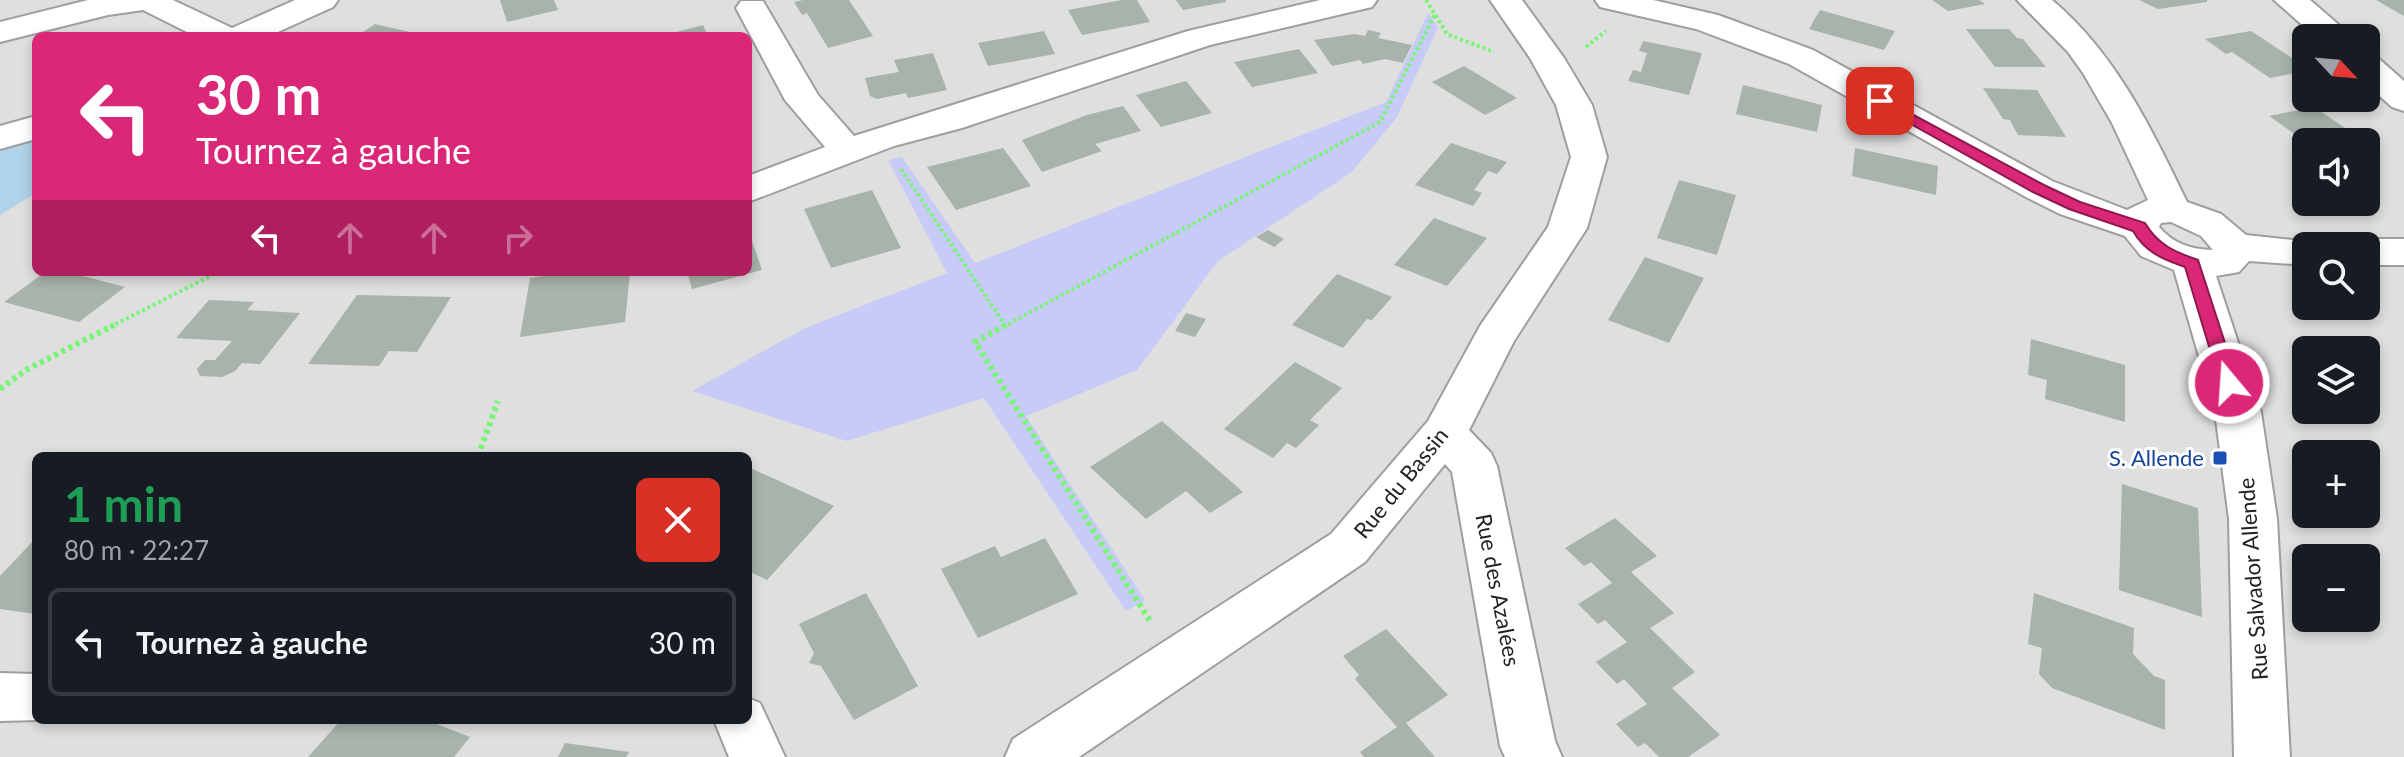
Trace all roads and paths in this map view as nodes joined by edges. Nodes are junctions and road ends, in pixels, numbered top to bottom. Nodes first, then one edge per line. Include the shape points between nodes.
1 (322, 0) edge
2 (1361, 0) edge
3 (1506, 0) edge
4 (1611, 0) edge
5 (2033, 0) edge
6 (2290, 0) edge
7 (752, 8) dead end
8 (1435, 14) dead end
9 (2320, 24) edge
10 (0, 32) edge
11 (213, 32) edge
12 (251, 32) edge
13 (2380, 78) edge
14 (2404, 100) edge
15 (32, 128) edge
16 (0, 138) edge
17 (881, 138) junction
18 (848, 151) junction
19 (752, 188) edge
20 (2155, 219) junction
21 (2380, 252) edge
22 (2404, 252) edge
23 (2292, 253) edge
24 (2213, 256) junction
25 (210, 276) edge
26 (1005, 325) junction
27 (0, 389) edge
28 (498, 401) dead end
29 (1444, 433) junction
30 (479, 452) edge
31 (1176, 662) junction
32 (0, 697) edge
33 (32, 698) edge
34 (743, 724) edge
35 (757, 757) edge
36 (1033, 757) edge
37 (1534, 757) edge
38 (2262, 757) edge

1 - 12 street
2 - 17 street via 1200,38
3 - 29 street, Rue du Bassin via 1574,105 1589,157 1567,228 1495,337
4 - 20 street via 1706,22 1801,57 2039,189 2074,205
5 - 20 street via 2089,53 2123,110
6 - 9 street
7 - 18 street via 803,100
8 - 26 path via 1380,122
10 - 11 street via 148,0
13 - 14 street
15 - 16 street
17 - 18 street
17 - 26 path
18 - 19 street
20 - 24 street via 2199,217 2223,231
21 - 22 street
23 - 24 street
24 - 38 street, Rue Salvador Allende via 2253,519
25 - 27 path via 26,370
26 - 31 path via 975,342
28 - 30 path
29 - 31 street, Rue du Bassin via 1348,548
29 - 37 street, Rue des Azalées via 1474,466
31 - 36 street, Rue du Bassin
32 - 33 street
34 - 35 street

